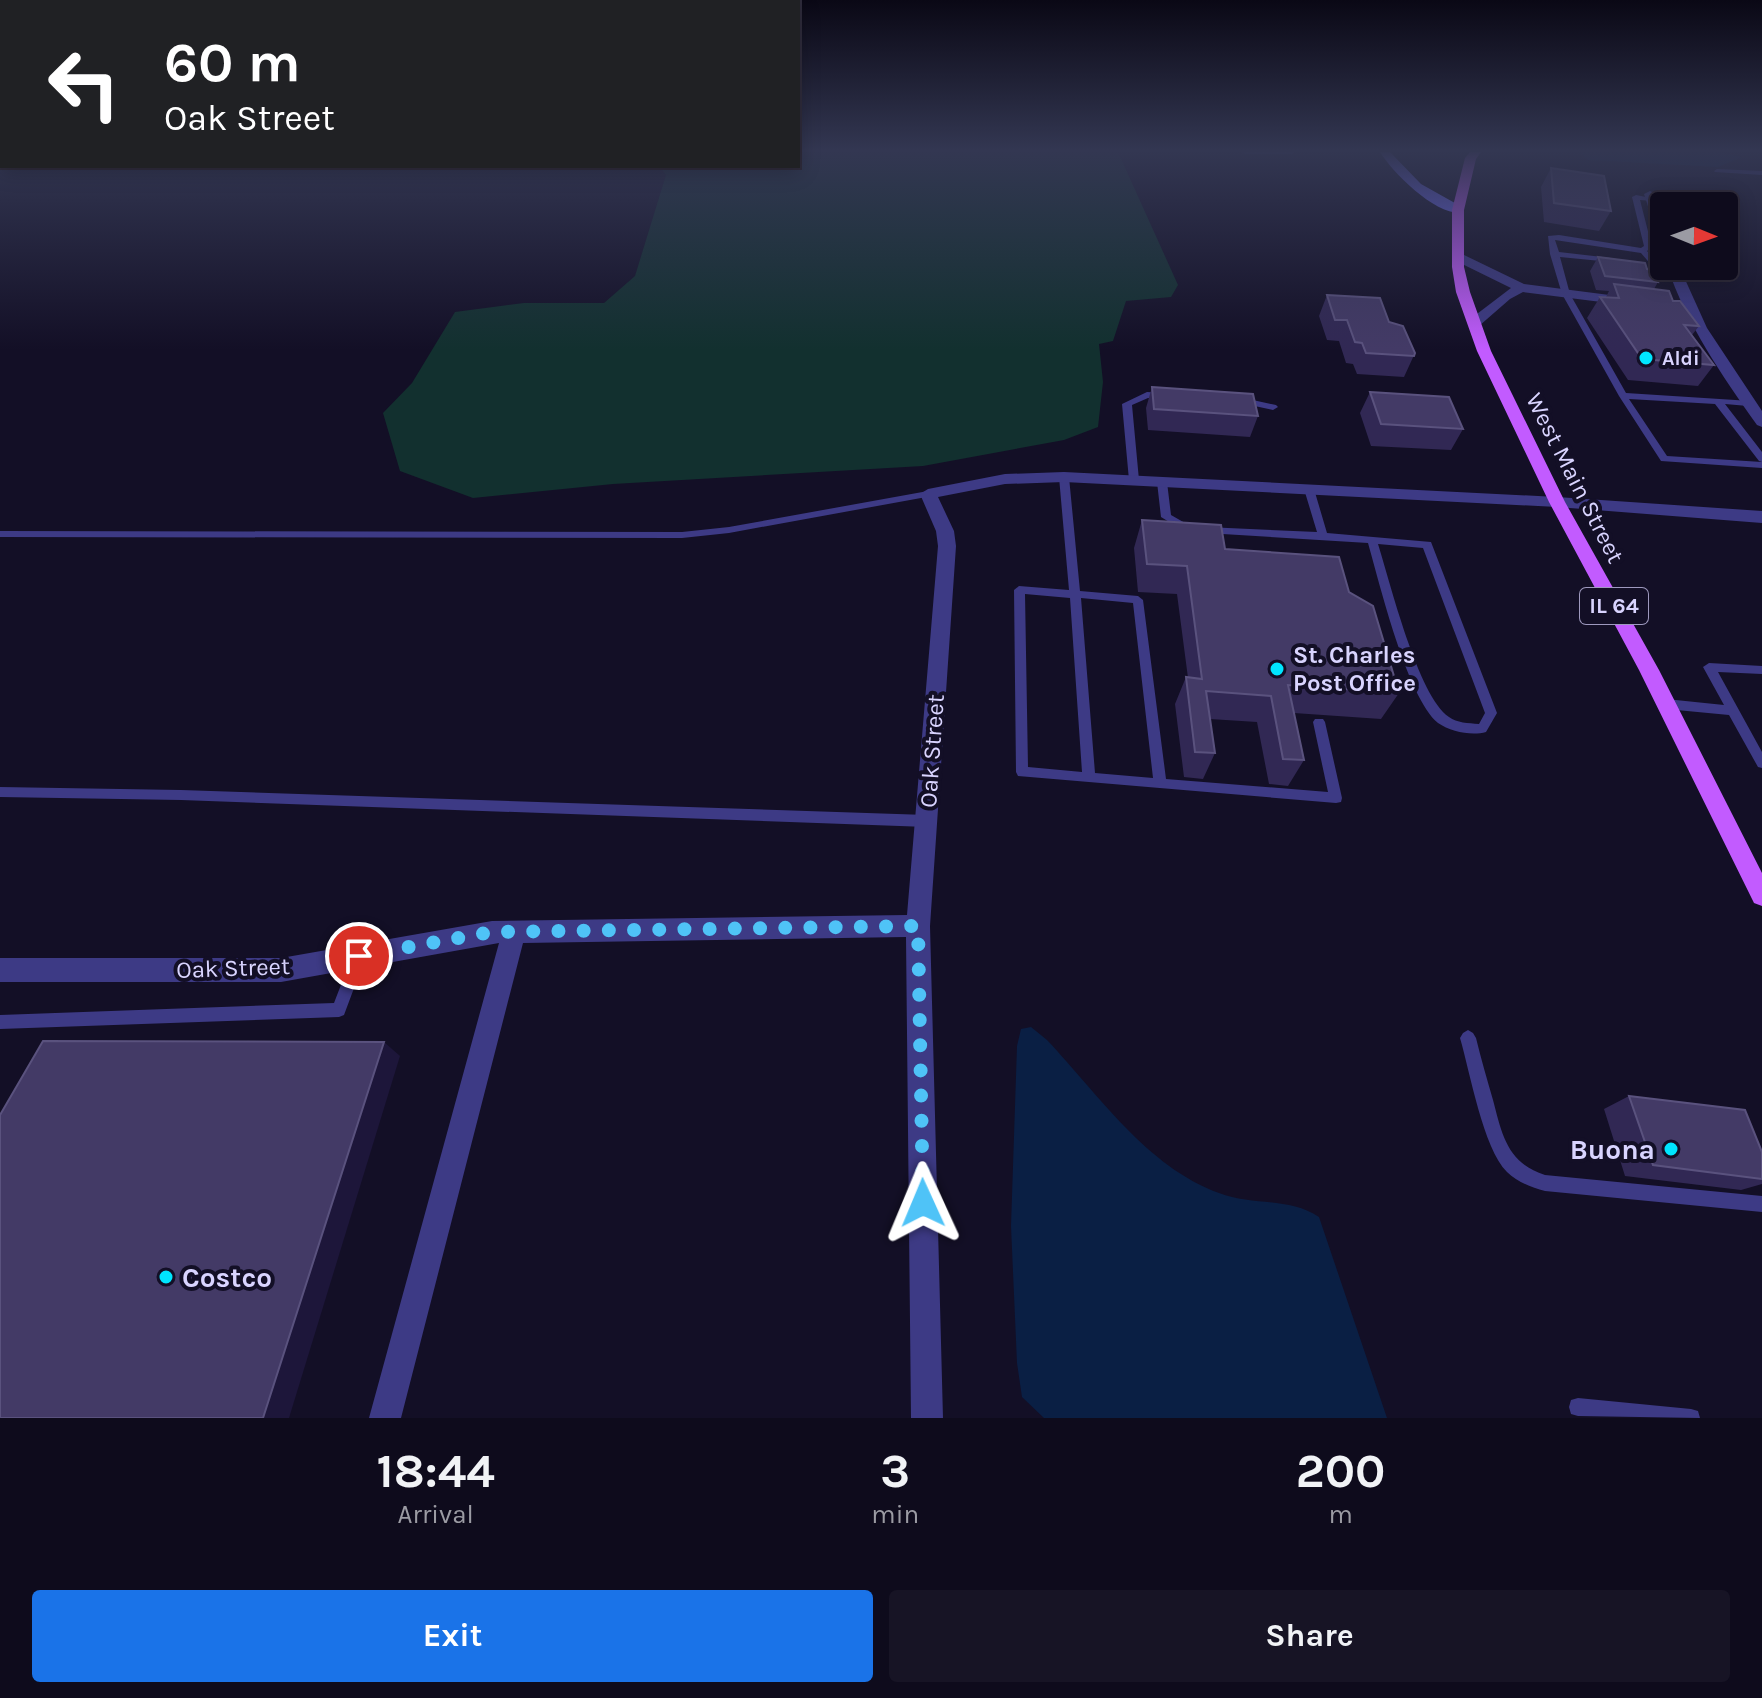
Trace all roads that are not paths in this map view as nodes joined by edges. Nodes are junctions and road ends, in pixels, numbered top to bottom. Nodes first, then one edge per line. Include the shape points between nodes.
1 (1458, 218) edge
2 (1641, 218) edge
3 (1643, 251) junction
4 (1554, 254) junction
5 (1650, 255) edge
6 (1458, 257) junction
7 (1627, 261) edge
8 (1641, 263) edge
9 (1650, 264) edge
10 (1672, 280) edge
11 (1521, 288) junction
12 (1566, 294) junction
13 (1643, 303) edge
14 (1474, 323) junction
15 (1623, 396) junction
16 (1175, 397) edge
17 (1231, 400) edge
18 (1718, 401) junction
19 (1748, 403) junction
20 (1273, 407) dead end
21 (1762, 422) edge
22 (1762, 459) edge
23 (1762, 465) edge
24 (1064, 477) junction
25 (1134, 480) junction
26 (1162, 482) junction
27 (1309, 489) junction
28 (928, 494) junction
29 (1557, 502) junction
30 (1762, 517) edge
31 (0, 534) edge
32 (1323, 536) junction
33 (1372, 540) junction
34 (1075, 594) junction
35 (1762, 670) edge
36 (1666, 704) junction
37 (1733, 711) junction
38 (1319, 722) dead end
39 (1762, 763) edge
40 (1089, 778) junction
41 (1160, 783) junction
42 (0, 792) edge
43 (927, 821) junction
44 (1754, 863) edge
45 (1762, 896) edge
46 (918, 926) junction
47 (514, 932) junction
48 (359, 956) junction
49 (0, 970) edge
50 (0, 1022) edge
51 (1468, 1038) dead end
52 (1762, 1204) edge
53 (1578, 1407) dead end
54 (385, 1418) edge
55 (927, 1418) edge
56 (1691, 1418) edge

1 - 6 main road, West Main Street / IL 64
2 - 3 lane via 1648,247
3 - 4 lane via 1553,237
3 - 5 lane
4 - 7 lane
4 - 12 lane
6 - 11 street
6 - 14 main road, West Main Street / IL 64
8 - 9 lane
10 - 19 street via 1681,308
11 - 12 street
11 - 14 street
12 - 13 street
12 - 15 lane
14 - 29 main road, West Main Street / IL 64
15 - 18 lane
15 - 23 lane via 1664,459
16 - 25 lane via 1147,395 1127,404
17 - 20 lane
18 - 19 lane
18 - 22 lane
19 - 21 street
24 - 25 street
24 - 28 street via 1005,479
24 - 34 lane
25 - 26 street
26 - 27 street
26 - 32 lane via 1166,517 1184,528
27 - 29 street
27 - 32 lane
28 - 31 lane via 682,535
28 - 43 street, Oak Street via 947,546
29 - 30 street
29 - 36 main road, West Main Street / IL 64
32 - 33 lane
33 - 33 lane via 1422,694 1438,716 1456,727 1482,729 1491,713 1427,545
34 - 40 lane
34 - 40 lane via 1019,590 1022,772
34 - 41 lane via 1138,600
35 - 37 lane via 1709,667
36 - 37 lane
36 - 44 main road, West Main Street / IL 64
37 - 39 lane
38 - 41 lane via 1336,798
40 - 41 lane
42 - 43 lane
43 - 46 street, Oak Street
44 - 45 main road, West Main Street / IL 64
46 - 47 street, Oak Street
46 - 55 street
47 - 48 street, Oak Street
47 - 54 street
48 - 49 street, Oak Street via 281,970
48 - 50 lane via 339,1010
51 - 52 lane via 1496,1141 1502,1155 1527,1178
53 - 56 lane

